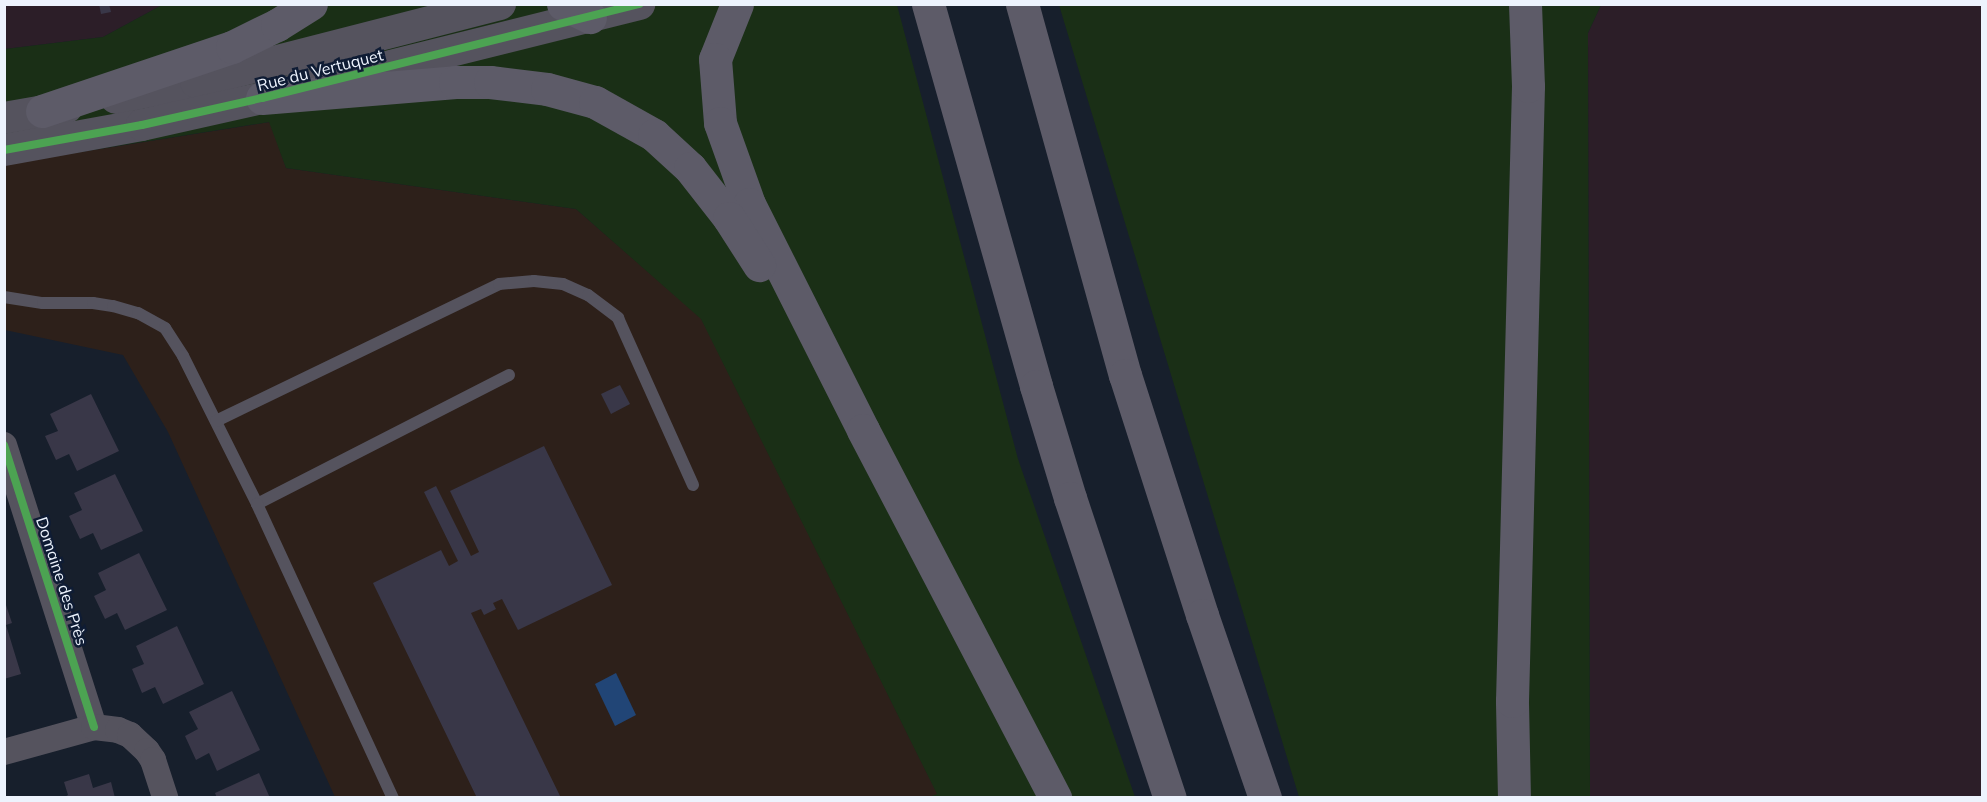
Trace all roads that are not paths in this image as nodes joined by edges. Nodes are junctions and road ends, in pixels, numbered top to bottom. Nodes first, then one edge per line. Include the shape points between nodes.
1 (311, 4) edge
2 (500, 4) edge
3 (639, 4) edge
4 (737, 4) edge
5 (928, 4) edge
6 (1022, 4) edge
7 (1525, 4) edge
8 (1540, 4) edge
9 (577, 11) edge
10 (1528, 86) junction
11 (262, 98) junction
12 (42, 111) junction
13 (4, 118) edge
14 (4, 150) edge
15 (4, 297) edge
16 (833, 372) junction
17 (509, 375) dead end
18 (216, 421) junction
19 (4, 444) edge
20 (693, 485) dead end
21 (257, 504) junction
22 (94, 727) junction
23 (4, 752) edge
24 (165, 798) edge
25 (393, 798) edge
26 (1055, 798) edge
27 (1170, 798) edge
28 (1265, 798) edge
29 (1514, 798) edge

1 - 12 highway via 232,47
2 - 12 street, Rue du Vertuquet via 196,82
3 - 9 street, Rue du Vertuquet
4 - 16 highway via 715,59 720,123 749,204
5 - 27 highway via 1039,397
6 - 28 highway via 1125,375
7 - 10 highway
8 - 10 highway
9 - 11 street, Rue du Vertuquet
10 - 29 highway via 1512,701
11 - 14 street, Rue du Vertuquet
11 - 16 highway via 490,82 573,94 615,111 654,135 690,168 729,218
12 - 13 street, Rue du Vertuquet
15 - 18 lane via 43,303 93,303 154,320 171,335
16 - 26 highway
17 - 21 lane
18 - 20 lane via 499,284 534,280 563,284 588,295 618,318
18 - 21 lane
19 - 22 street, Domaine des Près
21 - 25 lane
22 - 23 street
22 - 24 street via 118,730 139,742 153,760

